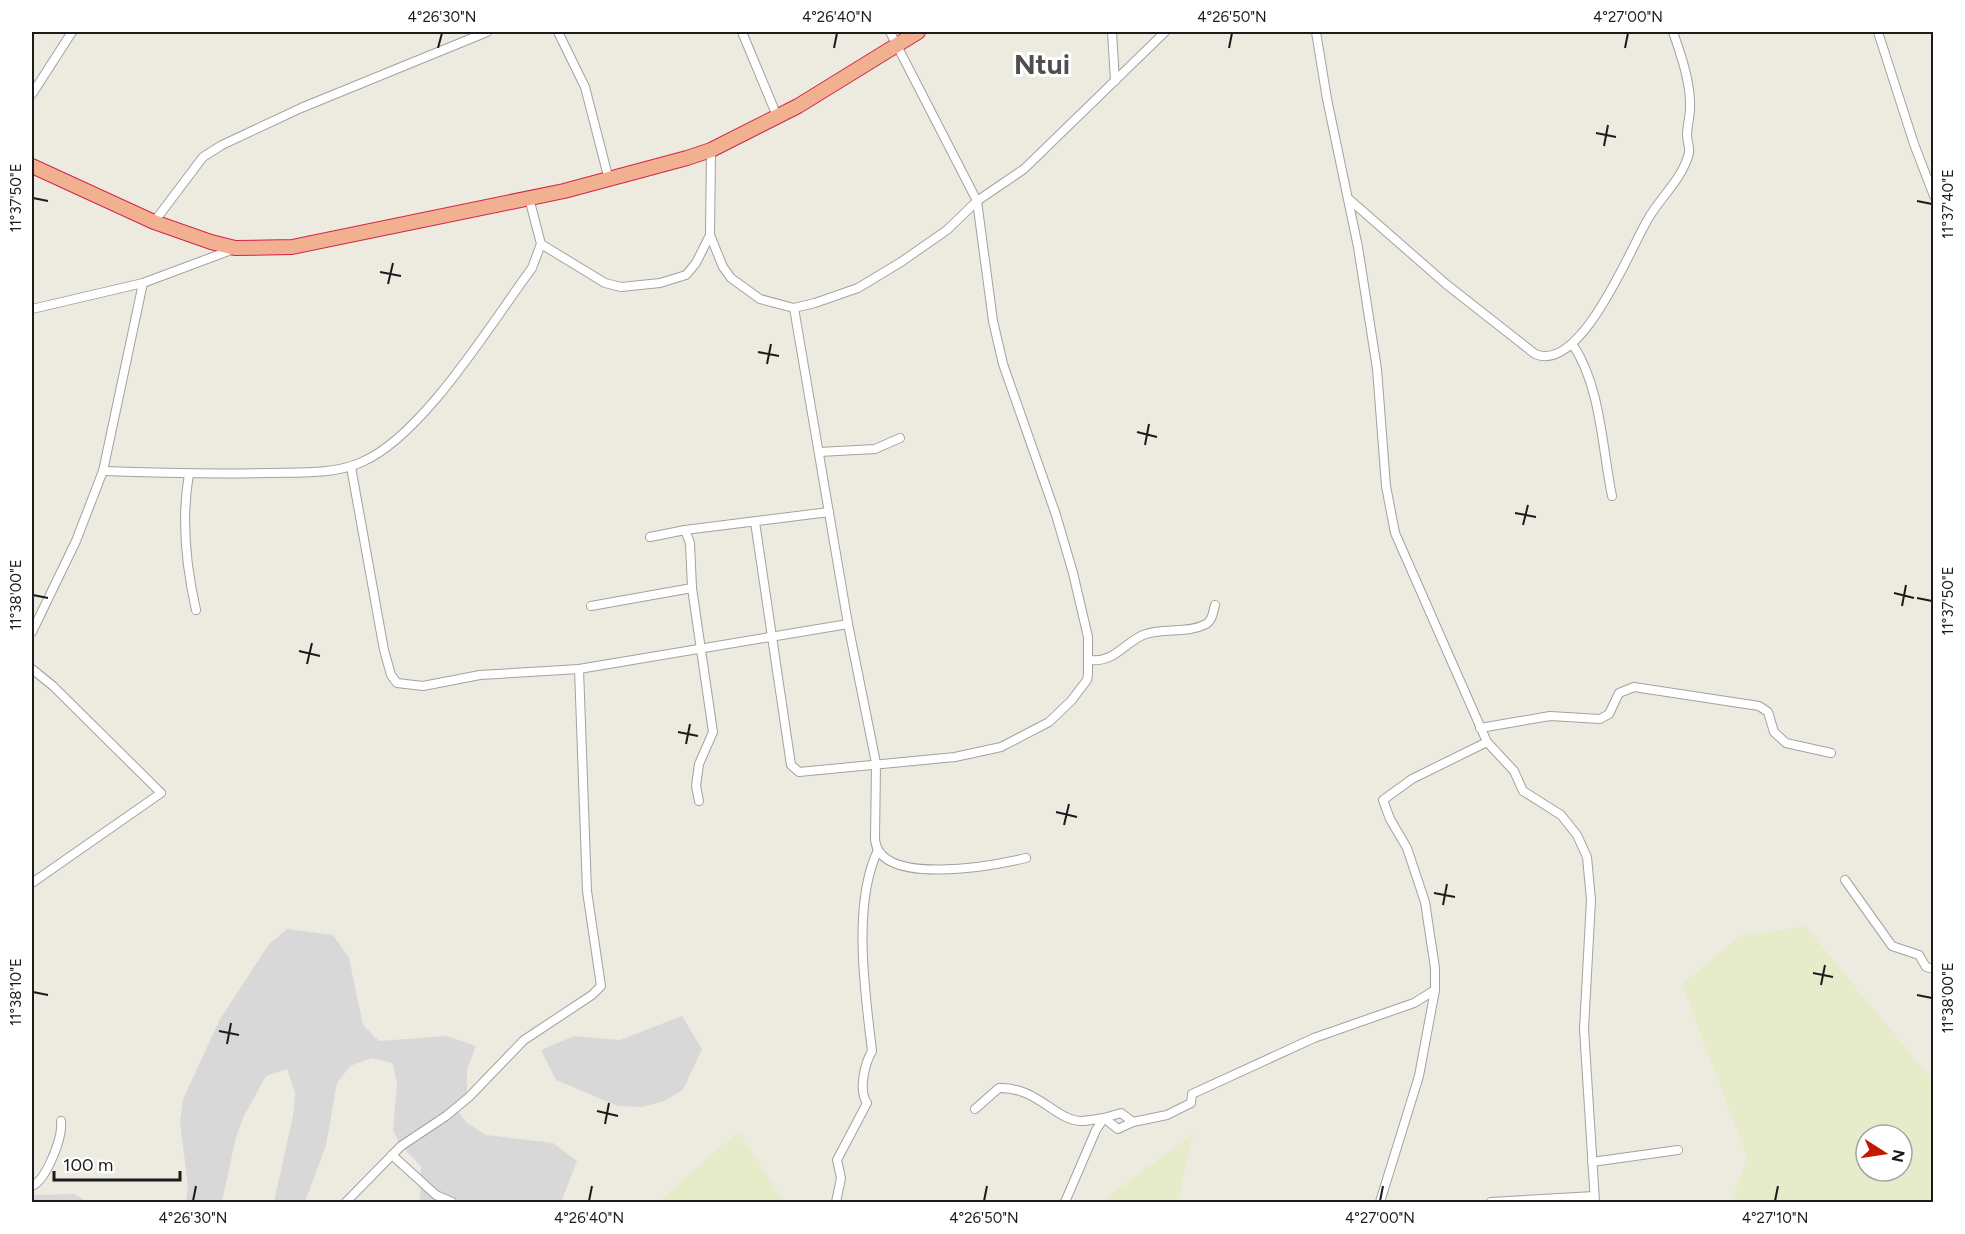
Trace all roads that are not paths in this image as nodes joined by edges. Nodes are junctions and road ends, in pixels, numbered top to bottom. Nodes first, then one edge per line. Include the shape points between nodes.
1 (72, 32) edge
2 (487, 32) edge
3 (558, 32) edge
4 (742, 32) edge
5 (890, 32) edge
6 (918, 32) edge
7 (1112, 32) edge
8 (1165, 32) edge
9 (1316, 32) edge
10 (1673, 32) edge
11 (1878, 32) edge
12 (896, 46) junction
13 (1115, 81) junction
14 (32, 94) edge
15 (777, 116) junction
16 (711, 150) junction
17 (32, 166) edge
18 (609, 180) junction
19 (1934, 196) edge
20 (529, 198) junction
21 (1349, 200) junction
22 (977, 201) junction
23 (154, 222) junction
24 (710, 235) junction
25 (541, 244) junction
26 (235, 248) junction
27 (143, 283) junction
28 (794, 308) junction
29 (32, 309) edge
30 (1573, 345) junction
31 (900, 438) dead end
32 (819, 452) junction
33 (351, 466) junction
34 (103, 471) junction
35 (189, 474) junction
36 (1612, 495) dead end
37 (829, 512) junction
38 (755, 522) junction
39 (689, 529) junction
40 (650, 537) dead end
41 (692, 588) junction
42 (1215, 605) dead end
43 (591, 606) dead end
44 (196, 610) dead end
45 (848, 624) junction
46 (32, 632) edge
47 (772, 637) junction
48 (700, 649) junction
49 (1089, 660) junction
50 (32, 669) edge
51 (579, 669) junction
52 (1480, 728) junction
53 (1487, 742) junction
54 (1831, 753) dead end
55 (876, 763) junction
56 (699, 801) dead end
57 (878, 850) junction
58 (1026, 858) dead end
59 (1845, 880) dead end
60 (32, 883) edge
61 (1934, 969) edge
62 (1435, 990) junction
63 (975, 1109) dead end
64 (1104, 1118) junction
65 (62, 1121) dead end
66 (1133, 1122) junction
67 (1678, 1150) dead end
68 (392, 1155) junction
69 (1592, 1162) junction
70 (32, 1186) edge
71 (1595, 1199) edge
72 (346, 1203) edge
73 (452, 1203) edge
74 (836, 1203) edge
75 (1065, 1203) edge
76 (1380, 1203) edge
77 (1491, 1203) edge

1 - 14 street
2 - 23 street via 222,145 203,157
3 - 18 street via 585,87
4 - 15 street
5 - 12 street
6 - 12 highway
7 - 13 street
8 - 13 street
9 - 21 street
10 - 30 street via 1689,90 1690,151 1677,180 1648,218 1629,260
11 - 19 street
12 - 15 highway
12 - 22 street
13 - 22 street via 1024,170
15 - 16 highway
16 - 18 highway
16 - 24 street
17 - 23 highway
18 - 20 highway
20 - 25 street
20 - 26 highway via 326,242
21 - 30 street via 1446,285 1535,354 1551,355
21 - 52 street via 1377,369 1390,513 1403,553
22 - 28 street via 933,240 866,284
22 - 49 street via 993,321 1003,364 1073,573 1084,616
23 - 26 highway
24 - 25 street via 686,275 668,282 621,287 605,284
24 - 28 street via 723,267 743,289 760,299
25 - 33 street via 532,268 427,409 406,432 364,462
26 - 27 street
27 - 29 street
27 - 34 street
28 - 32 street
30 - 36 street via 1584,362 1601,423
31 - 32 street via 875,449
32 - 37 street
33 - 35 street via 302,472
33 - 51 street via 384,650 394,681 423,686 480,675
34 - 35 street
34 - 46 street via 76,541
35 - 44 street via 184,513 188,572
37 - 38 street
37 - 45 street
38 - 39 street
38 - 47 street
39 - 40 street
39 - 41 street
41 - 43 street
41 - 48 street
42 - 49 street via 1211,618 1202,626 1143,636 1110,658
45 - 47 street
45 - 55 street
47 - 48 street
47 - 55 street via 794,769 804,773
48 - 51 street
48 - 56 street via 713,732 699,764
49 - 55 street via 1087,680 1071,701 1049,722 1025,736 1001,747 955,757
50 - 60 street via 161,792
51 - 68 street via 587,891 601,986 524,1040 456,1109 423,1129
52 - 53 street
52 - 54 street via 1550,716 1600,719 1609,714 1619,693 1634,687 1759,705 1768,712 1774,732 1786,742
53 - 62 street via 1412,779 1383,800 1407,848 1425,902
53 - 69 street via 1514,771 1524,791 1561,815 1577,835 1587,857 1591,900 1584,1029
55 - 57 street
57 - 58 street via 884,857 911,867 953,871
57 - 74 street via 870,866 863,910 872,1051 863,1088 867,1103 837,1160 840,1178
59 - 61 street via 1892,946 1919,955 1926,967
62 - 66 street via 1414,1003 1314,1038 1192,1094 1191,1103 1167,1115
62 - 76 street via 1419,1076
63 - 64 street via 999,1088 1010,1088 1022,1090 1079,1121
64 - 66 street via 1120,1113
64 - 66 street via 1118,1129
64 - 75 street
65 - 70 street via 56,1153 49,1160 44,1177
67 - 69 street
68 - 72 street
68 - 73 street via 436,1195
69 - 71 street
71 - 77 street

